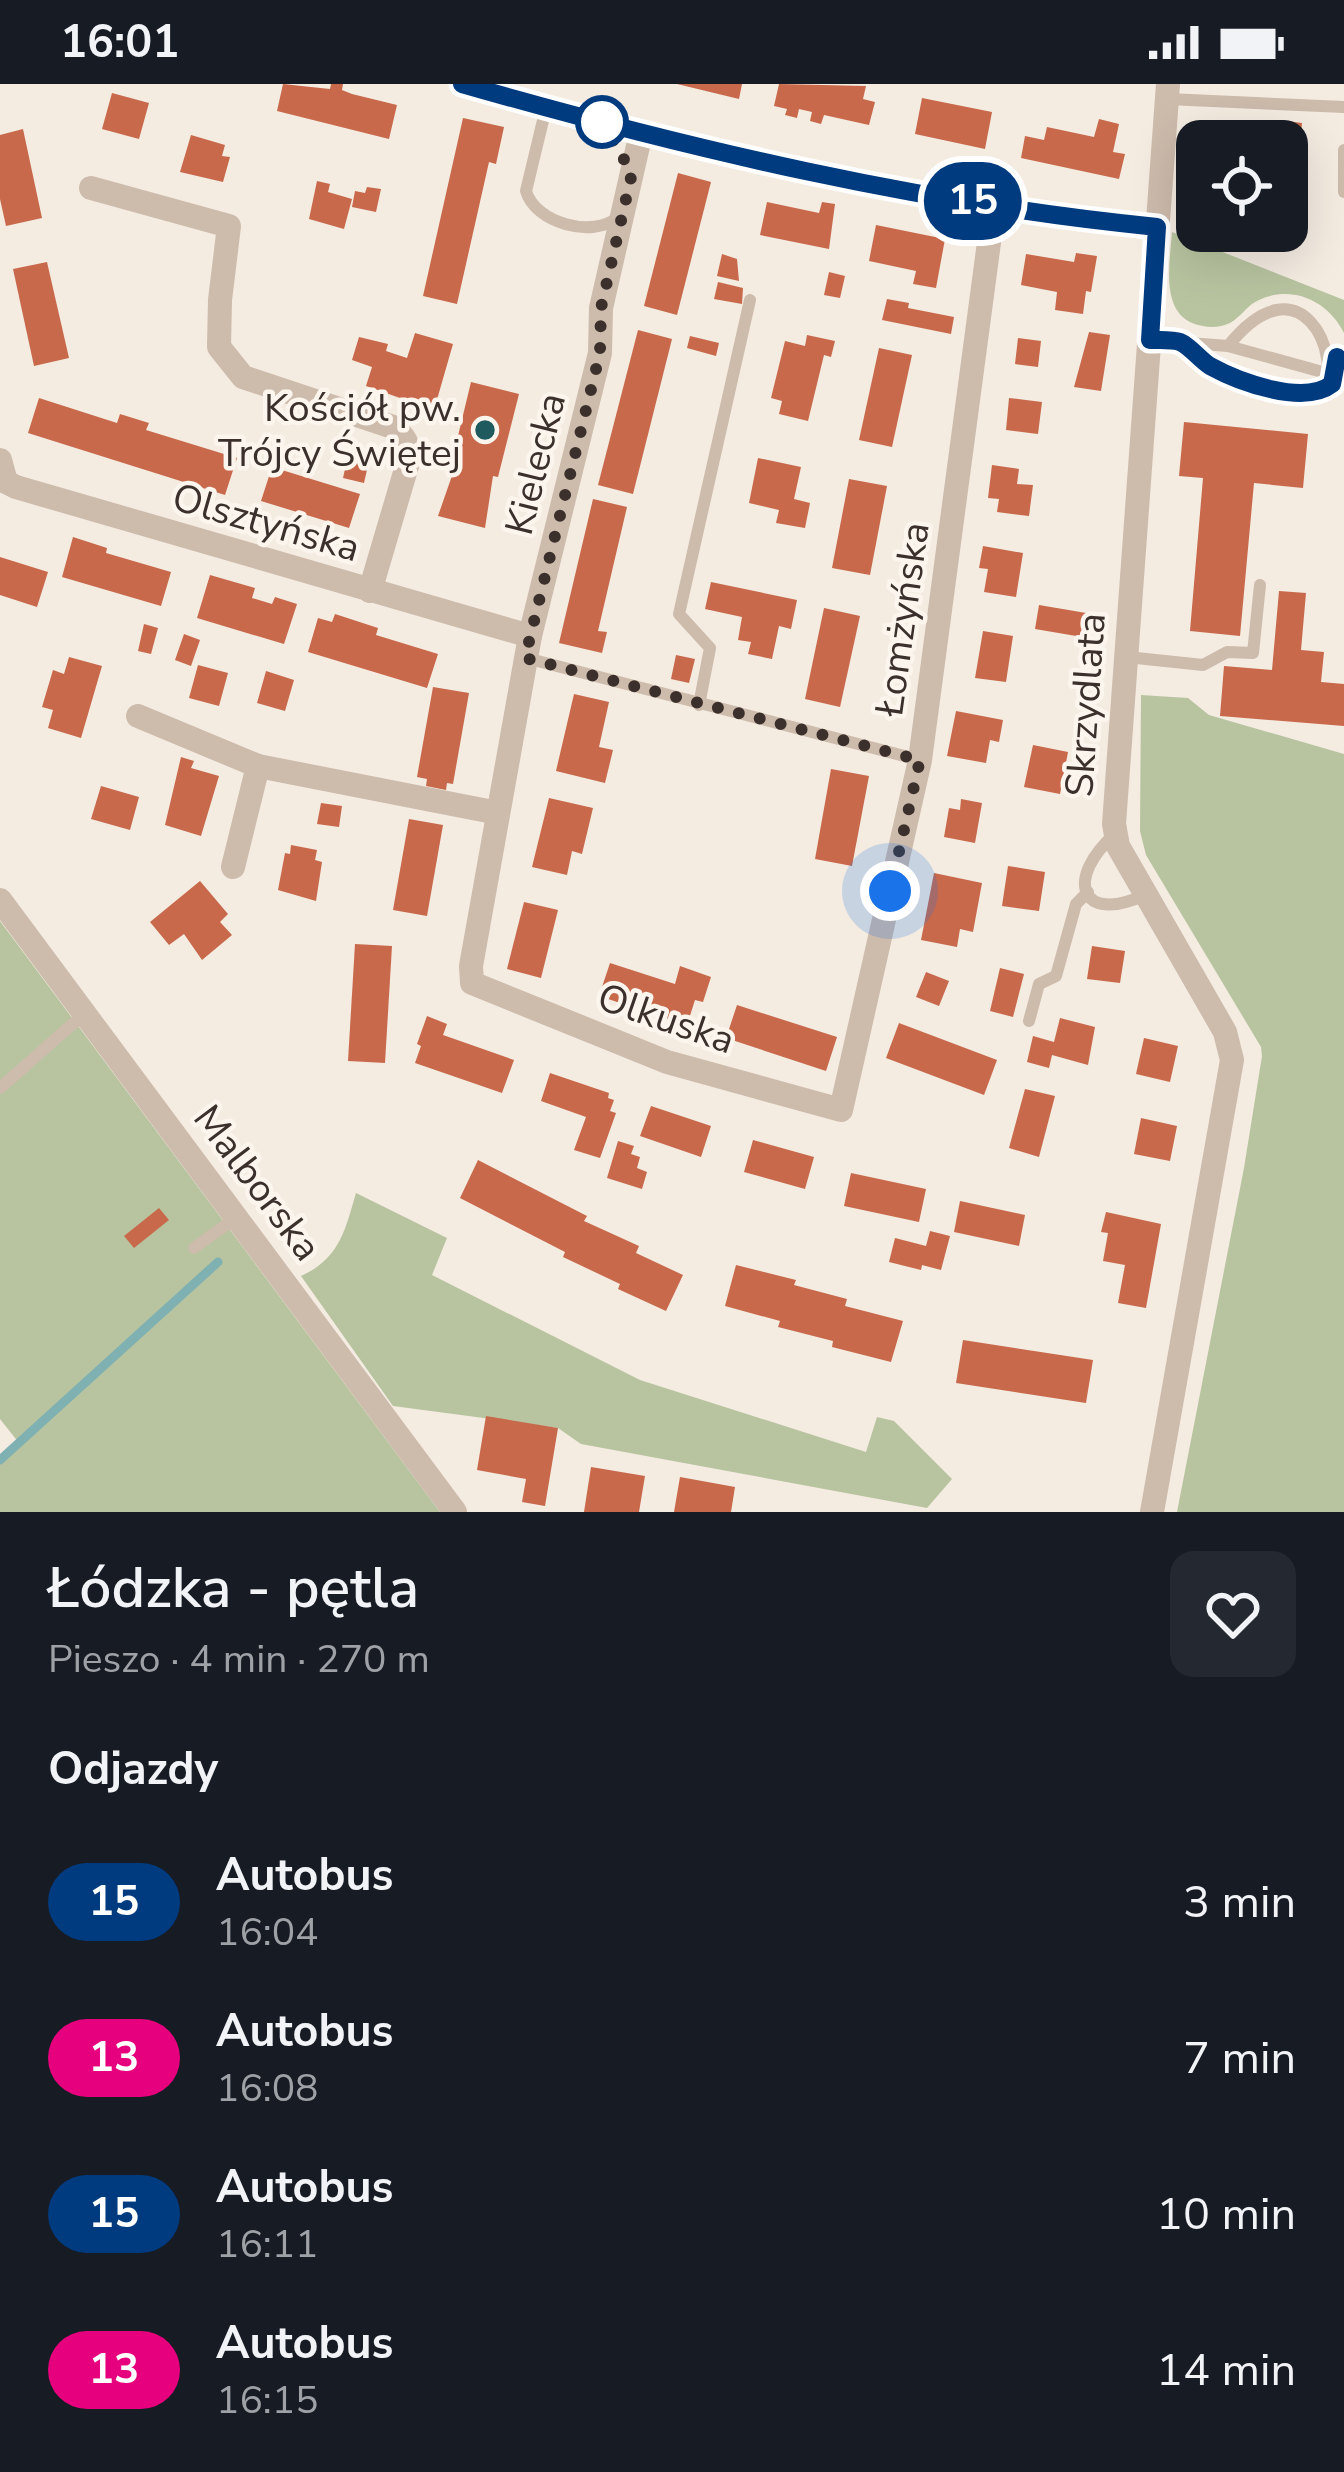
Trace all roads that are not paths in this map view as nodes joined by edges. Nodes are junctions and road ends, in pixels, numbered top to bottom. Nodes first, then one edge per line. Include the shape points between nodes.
1 (462, 84) edge
2 (1167, 92) edge
3 (1344, 107) edge
4 (546, 108) junction
5 (641, 133) junction
6 (1344, 150) edge
7 (91, 188) dead end
8 (1344, 192) edge
9 (994, 205) junction
10 (622, 213) junction
11 (1157, 227) junction
12 (751, 301) dead end
13 (1150, 340) junction
14 (1183, 342) junction
15 (1228, 346) junction
16 (1340, 377) edge
17 (0, 460) edge
18 (1259, 585) dead end
19 (370, 591) junction
20 (528, 647) junction
21 (1126, 656) junction
22 (699, 705) junction
23 (138, 716) dead end
24 (920, 760) junction
25 (258, 766) junction
26 (498, 813) junction
27 (1116, 833) junction
28 (233, 867) dead end
29 (1088, 892) junction
30 (1146, 895) junction
31 (0, 900) edge
32 (472, 983) joint
33 (85, 1014) junction
34 (1029, 1021) dead end
35 (0, 1088) edge
36 (841, 1110) joint
37 (238, 1217) junction
38 (194, 1248) dead end
39 (455, 1512) edge
40 (1152, 1512) edge

1 - 4 street
2 - 3 lane
2 - 11 street, Skrzydlata
4 - 5 street
4 - 10 lane via 530,203 542,216 587,227
5 - 9 street
5 - 10 street, Kielecka
6 - 8 lane
7 - 19 street via 229,226 220,347 243,377 404,436 409,459
9 - 11 street
9 - 24 street, Łomżyńska
10 - 20 street, Kielecka via 600,353
11 - 13 street, Skrzydlata
12 - 22 lane via 679,614 710,648
13 - 14 lane
13 - 21 street, Skrzydlata
14 - 15 lane
14 - 16 lane via 1215,369 1291,392 1322,391
15 - 16 lane
15 - 16 lane via 1256,318 1300,310 1328,330
17 - 19 street, Olsztyńska via 6,482 16,487
18 - 21 lane via 1253,653 1227,652 1203,665
19 - 20 street, Olsztyńska
20 - 22 lane
20 - 26 street, Kielecka
21 - 27 street, Skrzydlata
22 - 24 lane
23 - 25 street
24 - 36 street, Łomżyńska
25 - 26 street
25 - 28 street
26 - 32 street, Kielecka
27 - 29 lane via 1089,860
27 - 30 street, Skrzydlata
29 - 30 lane via 1110,907
29 - 34 lane via 1076,904 1055,976 1039,984
30 - 40 street, Skrzydlata via 1225,1032 1232,1060
31 - 33 street, Malborska
32 - 36 street, Olkuska via 668,1062
33 - 35 lane
33 - 37 street, Malborska
37 - 38 lane
37 - 39 street, Malborska

